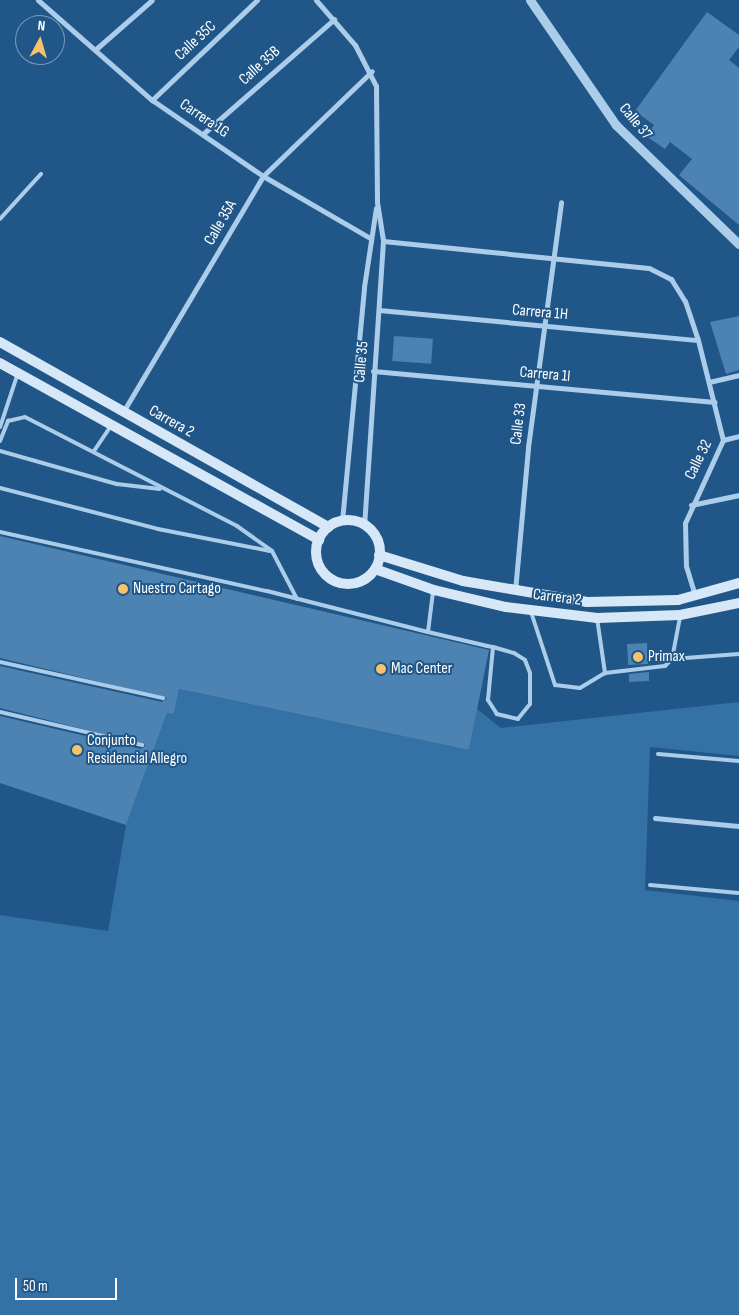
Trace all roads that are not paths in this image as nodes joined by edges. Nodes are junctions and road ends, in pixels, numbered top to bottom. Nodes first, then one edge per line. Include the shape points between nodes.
1 (38, 0) edge
2 (152, 0) edge
3 (257, 0) edge
4 (316, 0) edge
5 (530, 0) edge
6 (334, 20) junction
7 (96, 49) junction
8 (372, 71) junction
9 (152, 100) junction
10 (204, 133) junction
11 (41, 174) dead end
12 (263, 176) junction
13 (377, 202) junction
14 (561, 202) dead end
15 (0, 219) edge
16 (370, 238) junction
17 (383, 241) junction
18 (739, 244) edge
19 (555, 261) junction
20 (379, 310) junction
21 (543, 326) junction
22 (698, 340) junction
23 (0, 342) edge
24 (0, 363) edge
25 (373, 371) junction
26 (18, 373) junction
27 (739, 375) edge
28 (709, 382) junction
29 (536, 388) junction
30 (715, 402) junction
31 (123, 412) junction
32 (112, 426) junction
33 (0, 427) edge
34 (739, 436) edge
35 (723, 440) junction
36 (0, 441) edge
37 (0, 451) edge
38 (94, 451) junction
39 (0, 488) edge
40 (164, 490) junction
41 (739, 495) edge
42 (691, 505) junction
43 (342, 521) junction
44 (364, 524) junction
45 (328, 527) junction
46 (0, 532) edge
47 (319, 540) junction
48 (272, 551) junction
49 (379, 555) junction
50 (375, 569) junction
51 (739, 584) edge
52 (434, 590) junction
53 (515, 592) junction
54 (696, 597) junction
55 (297, 599) junction
56 (739, 603) edge
57 (530, 610) junction
58 (680, 615) junction
59 (597, 618) junction
60 (428, 632) junction
61 (493, 647) junction
62 (739, 654) edge
63 (672, 659) junction
64 (0, 662) edge
65 (605, 673) junction
66 (163, 698) dead end
67 (0, 712) edge
68 (142, 745) dead end
69 (658, 754) dead end
70 (739, 761) edge
71 (655, 818) dead end
72 (739, 826) edge
73 (650, 885) dead end
74 (739, 893) edge

1 - 7 street, Carrera 1G
2 - 7 street
3 - 9 street, Calle 35C
4 - 6 street
5 - 18 street, Calle 37 via 616,125
6 - 8 street
6 - 10 street, Calle 35B
7 - 9 street, Carrera 1G
8 - 12 street, Calle 35A
8 - 13 street, Calle 35 via 377,103
9 - 10 street, Carrera 1G
10 - 12 street, Carrera 1G
11 - 15 lane
12 - 16 street, Carrera 1G
12 - 31 street, Calle 35A
13 - 16 street, Calle 35
13 - 17 street, Calle 35
14 - 19 street, Calle 33
16 - 43 street, Calle 35
17 - 19 street
17 - 20 street, Calle 35
19 - 21 street, Calle 33
19 - 22 street, Calle 32 via 649,268 671,280 685,301
20 - 21 street, Carrera 1H
20 - 25 street, Calle 35
21 - 22 street, Carrera 1H
21 - 29 street, Calle 33
22 - 28 street, Calle 32
23 - 31 main road, Carrera 2
24 - 26 main road, Carrera 2
25 - 29 street, Carrera 1I
25 - 44 street, Calle 35
26 - 32 main road, Carrera 2
26 - 33 lane
27 - 28 street
28 - 30 street, Calle 32
29 - 30 street, Carrera 1I
29 - 53 street, Calle 33
30 - 35 street, Calle 32
31 - 45 main road, Carrera 2
32 - 38 lane
32 - 47 main road, Carrera 2
34 - 35 street
35 - 42 street, Calle 32
36 - 38 lane via 8,421 25,417
37 - 40 lane via 117,484
38 - 40 lane
39 - 48 lane via 158,529
40 - 48 lane via 237,526
41 - 42 street
42 - 54 street, Calle 32 via 684,542
43 - 44 main road
43 - 45 main road
44 - 49 main road via 376,537
45 - 47 main road
46 - 55 lane
47 - 50 main road via 318,565 331,580 360,582
48 - 55 lane
49 - 50 main road
49 - 53 main road, Carrera 2
50 - 52 main road, Carrera 2
51 - 54 main road, Carrera 2
52 - 57 main road, Carrera 2
52 - 60 lane
53 - 54 main road, Carrera 2 via 621,604
55 - 60 lane
56 - 58 main road, Carrera 2
57 - 59 main road, Carrera 2
57 - 65 lane via 555,685 580,688
58 - 59 main road, Carrera 2
58 - 63 lane
59 - 65 lane
60 - 61 lane
61 - 61 lane via 521,656 529,667 530,704 518,719 497,714 488,700
62 - 63 lane
63 - 65 lane via 655,669
64 - 66 lane
67 - 68 lane
69 - 70 lane
71 - 72 street
73 - 74 lane

